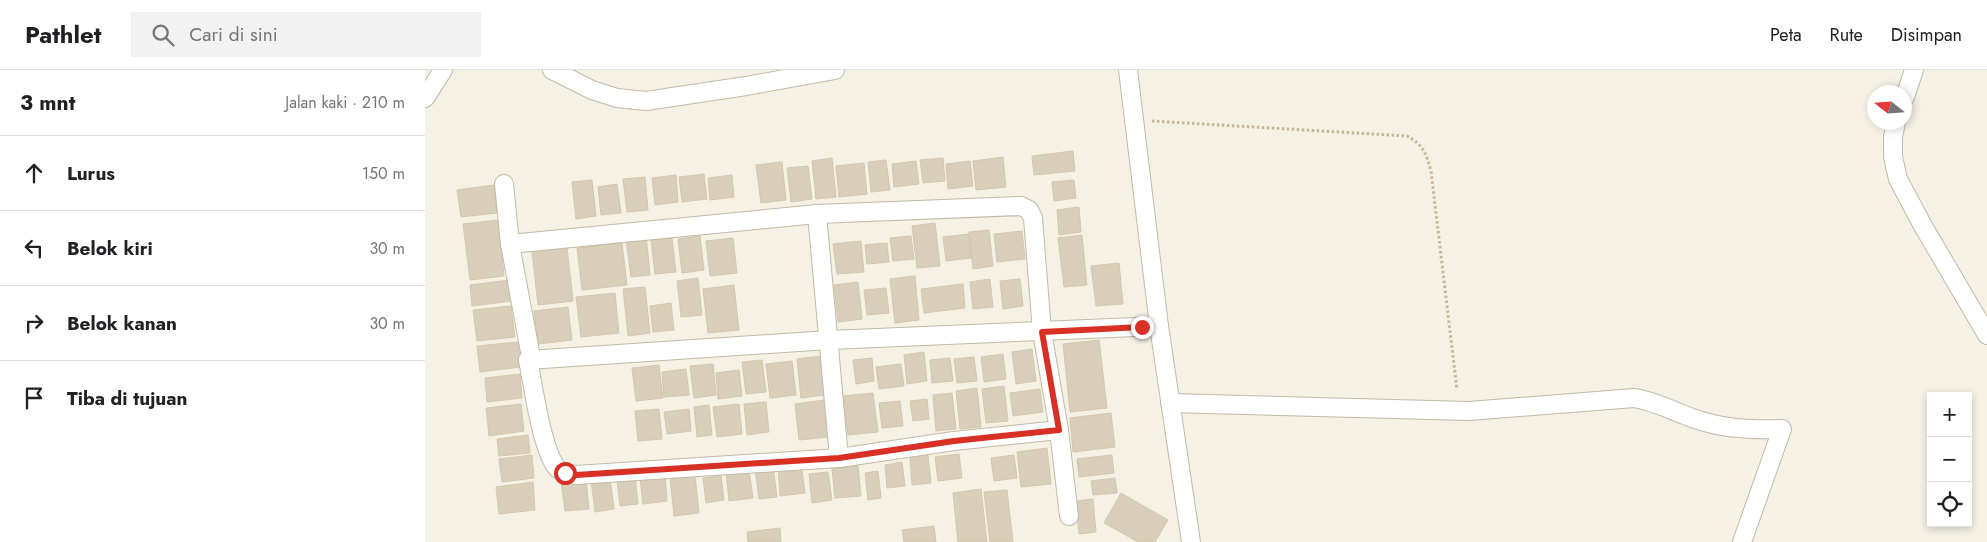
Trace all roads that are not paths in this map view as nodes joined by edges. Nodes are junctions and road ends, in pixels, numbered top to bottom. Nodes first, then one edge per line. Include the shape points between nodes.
1 (443, 70) edge
2 (552, 70) edge
3 (835, 70) edge
4 (1128, 70) edge
5 (1914, 70) edge
6 (1909, 85) edge
7 (425, 98) edge
8 (1894, 130) edge
9 (504, 184) dead end
10 (817, 214) junction
11 (511, 244) junction
12 (1159, 326) junction
13 (1042, 332) junction
14 (1987, 335) edge
15 (829, 340) junction
16 (528, 360) junction
17 (1170, 403) junction
18 (1059, 430) junction
19 (839, 458) junction
20 (1069, 516) dead end
21 (1191, 542) edge
22 (1742, 542) edge

1 - 7 street
2 - 3 street via 592,90 617,98 646,101
4 - 12 street
5 - 6 street
8 - 14 street via 1893,157 1898,179
9 - 11 street
10 - 11 street
10 - 13 street via 1021,206 1029,210 1033,218
10 - 15 street
11 - 16 street via 531,357
12 - 13 street
12 - 17 street
13 - 15 street
13 - 18 street
15 - 16 street
15 - 19 street
16 - 19 street via 547,452 558,469 565,473 576,475
17 - 21 street
17 - 22 street via 1460,411 1634,398 1729,428 1782,429
18 - 19 street
18 - 20 street

